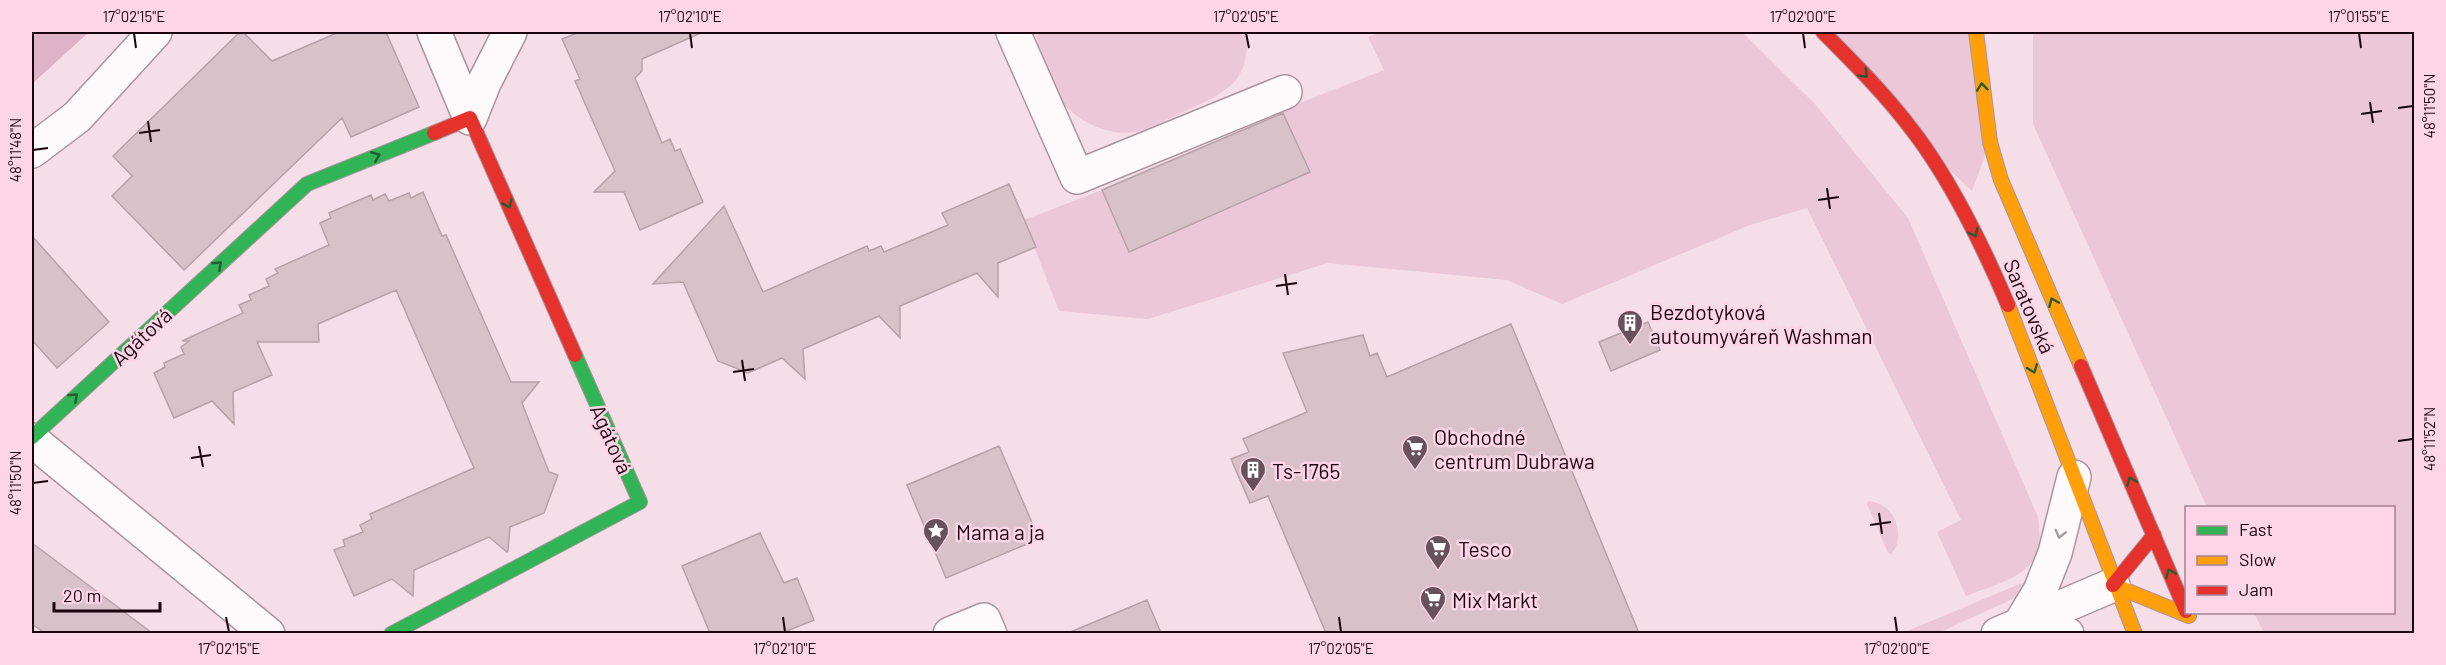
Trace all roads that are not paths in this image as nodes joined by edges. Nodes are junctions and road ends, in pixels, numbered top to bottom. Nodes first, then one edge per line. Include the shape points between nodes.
1 (155, 32) edge
2 (434, 32) edge
3 (510, 32) edge
4 (1013, 32) edge
5 (1823, 32) edge
6 (1976, 32) edge
7 (1286, 92) dead end
8 (470, 118) junction
9 (32, 151) edge
10 (32, 438) edge
11 (2074, 477) junction
12 (2154, 535) junction
13 (2113, 585) junction
14 (2185, 607) edge
15 (2189, 616) edge
16 (2009, 629) edge
17 (268, 633) edge
18 (391, 633) edge
19 (950, 633) edge
20 (990, 633) edge
21 (2067, 633) edge
22 (2135, 633) edge

1 - 9 street via 77,117
2 - 8 street
3 - 8 street
4 - 7 street via 1077,177
5 -> 11 main road, Saratovská via 1874,84 1925,147 1972,227 2013,314
12 -> 6 main road, Saratovská via 2001,180 1990,142
10 -> 8 main road, Agátová via 307,184
8 -> 18 main road, Agátová via 640,502
10 - 17 street, Agátová
11 - 13 main road, Saratovská
11 -> 16 street via 2055,553 2040,591
12 - 13 main road
14 -> 12 main road, Saratovská
13 - 15 main road
13 - 16 street
13 - 22 main road, Saratovská
16 - 21 street
19 - 20 street via 984,620

